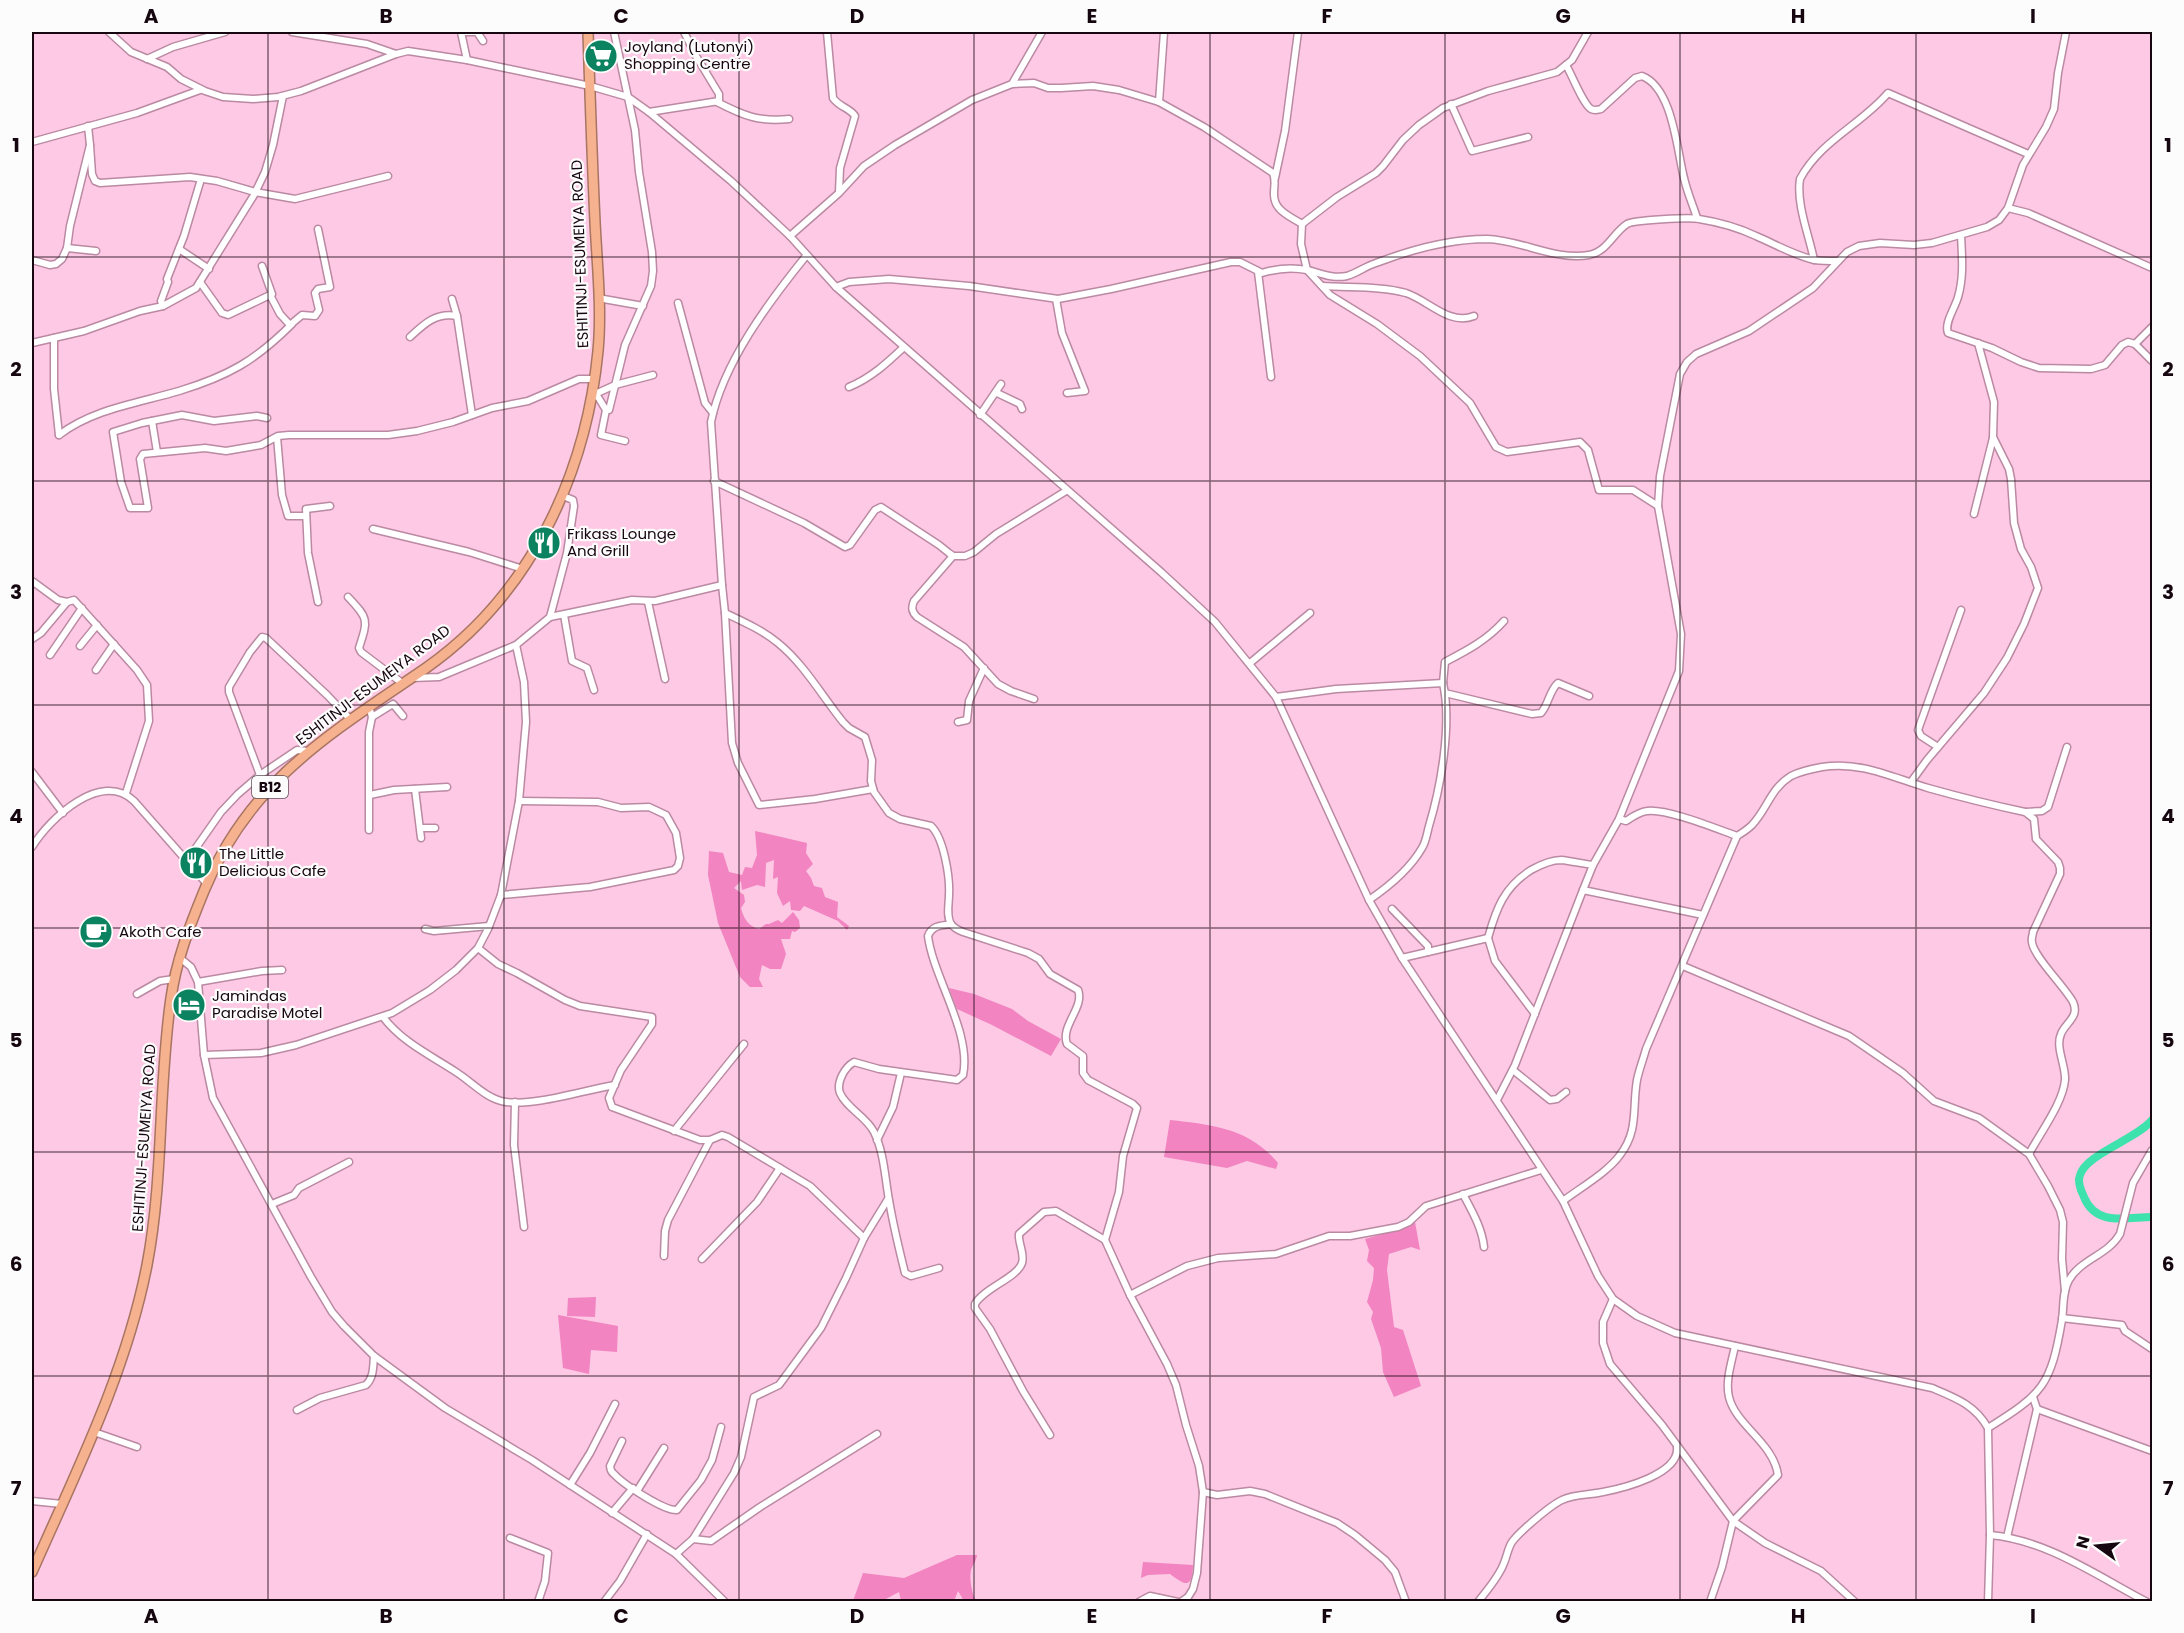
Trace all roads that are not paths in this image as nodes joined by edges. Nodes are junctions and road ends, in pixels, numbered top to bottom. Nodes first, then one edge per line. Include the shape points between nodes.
1 (109, 32) edge
2 (225, 32) edge
3 (292, 32) edge
4 (462, 32) edge
5 (588, 32) edge
6 (614, 32) edge
7 (684, 32) edge
8 (827, 32) edge
9 (1042, 32) edge
10 (1164, 32) edge
11 (1298, 32) edge
12 (1588, 32) edge
13 (2066, 32) edge
14 (483, 41) dead end
15 (396, 54) junction
16 (147, 59) junction
17 (467, 60) junction
18 (1566, 66) junction
19 (1012, 84) junction
20 (590, 86) junction
21 (200, 90) junction
22 (283, 96) junction
23 (628, 97) junction
24 (717, 102) junction
25 (1159, 102) junction
26 (1451, 104) junction
27 (649, 112) junction
28 (789, 119) dead end
29 (88, 126) junction
30 (1528, 137) dead end
31 (32, 142) edge
32 (90, 145) junction
33 (2028, 154) junction
34 (388, 176) dead end
35 (201, 179) junction
36 (1275, 179) junction
37 (255, 192) junction
38 (839, 193) junction
39 (2008, 208) junction
40 (1697, 218) junction
41 (1302, 224) junction
42 (318, 229) dead end
43 (790, 236) junction
44 (1960, 236) junction
45 (67, 248) junction
46 (179, 249) junction
47 (96, 250) dead end
48 (807, 256) junction
49 (32, 260) edge
50 (1814, 260) junction
51 (1838, 261) junction
52 (262, 266) dead end
53 (2152, 267) edge
54 (209, 269) junction
55 (1306, 270) junction
56 (1258, 272) junction
57 (200, 282) junction
58 (1322, 286) junction
59 (836, 287) junction
60 (270, 295) junction
61 (598, 298) junction
62 (452, 299) dead end
63 (1056, 299) junction
64 (678, 303) dead end
65 (163, 306) junction
66 (643, 306) junction
67 (1474, 315) dead end
68 (457, 316) junction
69 (292, 324) junction
70 (2152, 327) edge
71 (54, 338) junction
72 (410, 338) dead end
73 (32, 343) edge
74 (1978, 343) junction
75 (2135, 344) junction
76 (904, 347) junction
77 (2152, 361) edge
78 (652, 375) dead end
79 (1271, 377) dead end
80 (595, 379) junction
81 (1001, 384) dead end
82 (615, 385) junction
83 (849, 387) dead end
84 (997, 393) junction
85 (1067, 393) dead end
86 (592, 395) junction
87 (1022, 409) dead end
88 (606, 410) junction
89 (712, 413) junction
90 (472, 415) junction
91 (980, 415) junction
92 (267, 418) dead end
93 (152, 421) junction
94 (277, 437) junction
95 (1994, 438) junction
96 (625, 441) dead end
97 (157, 452) junction
98 (714, 481) junction
99 (1066, 491) junction
100 (563, 495) junction
101 (330, 506) dead end
102 (1658, 506) junction
103 (1974, 514) dead end
104 (306, 516) junction
105 (373, 528) dead end
106 (953, 556) junction
107 (523, 569) junction
108 (32, 581) edge
109 (722, 585) junction
110 (348, 597) dead end
111 (68, 602) junction
112 (318, 602) dead end
113 (648, 602) junction
114 (82, 609) junction
115 (1961, 610) dead end
116 (725, 613) junction
117 (1310, 613) dead end
118 (564, 615) junction
119 (550, 617) junction
120 (1504, 621) dead end
121 (97, 625) junction
122 (32, 639) edge
123 (114, 644) junction
124 (516, 645) junction
125 (80, 646) dead end
126 (50, 655) dead end
127 (1250, 663) junction
128 (984, 668) junction
129 (96, 669) dead end
130 (411, 678) junction
131 (665, 679) dead end
132 (402, 683) junction
133 (1443, 683) junction
134 (594, 690) dead end
135 (1445, 693) junction
136 (1589, 696) dead end
137 (1276, 697) junction
138 (1034, 699) dead end
139 (369, 706) junction
140 (403, 716) dead end
141 (372, 717) junction
142 (350, 719) junction
143 (958, 722) dead end
144 (1938, 747) junction
145 (2067, 747) dead end
146 (308, 751) junction
147 (32, 772) edge
148 (260, 775) junction
149 (1911, 782) junction
150 (447, 787) dead end
151 (415, 789) junction
152 (873, 789) junction
153 (126, 793) junction
154 (370, 795) junction
155 (519, 801) junction
156 (2025, 812) junction
157 (63, 813) junction
158 (1619, 819) junction
159 (421, 828) junction
160 (435, 828) dead end
161 (369, 831) dead end
162 (1737, 836) junction
163 (421, 838) dead end
164 (32, 846) edge
165 (186, 862) junction
166 (1593, 865) junction
167 (207, 884) junction
168 (1583, 890) junction
169 (501, 895) junction
170 (1369, 900) junction
171 (1392, 909) dead end
172 (1703, 915) junction
173 (951, 924) junction
174 (489, 926) junction
175 (425, 929) dead end
176 (1488, 938) junction
177 (478, 948) junction
178 (1428, 952) junction
179 (180, 958) junction
180 (1402, 958) junction
181 (1683, 966) junction
182 (282, 970) dead end
183 (174, 980) junction
184 (198, 982) junction
185 (137, 994) dead end
186 (1534, 1014) junction
187 (383, 1017) junction
188 (744, 1044) dead end
189 (204, 1055) junction
190 (1512, 1070) junction
191 (901, 1073) junction
192 (615, 1085) junction
193 (1566, 1092) dead end
194 (1497, 1100) junction
195 (515, 1102) junction
196 (674, 1131) junction
197 (710, 1140) junction
198 (877, 1140) junction
199 (2152, 1150) edge
200 (2029, 1154) junction
201 (349, 1162) dead end
202 (780, 1168) junction
203 (1541, 1170) junction
204 (1463, 1194) junction
205 (888, 1199) junction
206 (1563, 1201) junction
207 (272, 1204) junction
208 (524, 1227) dead end
209 (864, 1238) junction
210 (1106, 1240) junction
211 (1484, 1247) dead end
212 (664, 1256) dead end
213 (702, 1259) dead end
214 (939, 1268) dead end
215 (2065, 1291) junction
216 (1130, 1295) junction
217 (1613, 1299) junction
218 (2062, 1318) junction
219 (1735, 1346) junction
220 (2152, 1349) edge
221 (374, 1356) junction
222 (2033, 1397) junction
223 (615, 1404) dead end
224 (2037, 1409) junction
225 (297, 1410) dead end
226 (721, 1427) dead end
227 (1988, 1428) junction
228 (94, 1432) junction
229 (877, 1434) dead end
230 (1050, 1435) dead end
231 (622, 1442) dead end
232 (1677, 1446) junction
233 (137, 1447) dead end
234 (664, 1448) dead end
235 (2152, 1451) edge
236 (570, 1485) junction
237 (635, 1490) junction
238 (1203, 1492) junction
239 (32, 1501) edge
240 (62, 1504) junction
241 (612, 1513) junction
242 (1733, 1521) junction
243 (647, 1534) junction
244 (1990, 1535) junction
245 (2007, 1537) junction
246 (510, 1538) dead end
247 (693, 1539) junction
248 (676, 1554) junction
249 (32, 1572) edge
250 (538, 1602) edge
251 (604, 1602) edge
252 (725, 1602) edge
253 (1140, 1602) edge
254 (1179, 1602) edge
255 (1406, 1602) edge
256 (1478, 1602) edge
257 (1710, 1602) edge
258 (1855, 1602) edge
259 (1989, 1602) edge
260 (2147, 1602) edge

1 - 16 street via 131,52
2 - 16 street
3 - 15 street via 367,44
4 - 14 street via 477,32
4 - 17 street
5 - 20 highway, B12
6 - 23 street
7 - 24 street via 719,94
8 - 38 street via 834,98 855,116 840,168
9 - 19 street
10 - 25 street
11 - 36 street
12 - 18 street
13 - 33 street via 2054,109
15 - 17 street via 408,51
15 - 22 street
16 - 21 street via 167,67
17 - 20 street
18 - 26 street
18 - 40 street via 1584,99 1595,110 1635,78 1648,78 1670,113
19 - 25 street via 1034,83 1048,88 1093,86
19 - 38 street via 972,100 895,145 864,166
20 - 23 street
20 - 61 highway, ESHITINJI-ESUMEIYA ROAD / B12
21 - 22 street via 237,98
21 - 29 street
22 - 37 street via 273,145
23 - 27 street
23 - 66 street via 652,252 651,286
24 - 27 street
24 - 28 street via 757,120
25 - 36 street via 1204,126 1273,173
26 - 30 street via 1472,151
26 - 41 street via 1419,125 1376,173
27 - 43 street
29 - 31 street
29 - 32 street
32 - 35 street via 92,174 100,183
32 - 45 street
33 - 39 street
33 - 50 street via 1888,93 1827,145 1800,179
34 - 37 street via 295,199
35 - 37 street
35 - 46 street
36 - 41 street via 1278,208
37 - 54 street
38 - 43 street
39 - 44 street via 2000,220
39 - 53 street
40 - 50 street via 1743,231
40 - 55 street via 1627,223 1600,252 1588,255 1570,256 1484,239 1423,248 1347,276
41 - 55 street
42 - 69 street via 330,287 315,293 319,310 315,316 302,315
43 - 48 street
44 - 51 street via 1914,245 1870,243 1847,252
44 - 74 street via 1958,296 1947,330
45 - 47 street
45 - 49 street via 56,264
46 - 54 street
46 - 65 street via 167,279
48 - 59 street
48 - 89 street via 760,316 724,379
50 - 51 street
51 - 102 street via 1813,288 1794,301 1749,331 1696,354 1687,362 1680,374 1673,406
52 - 60 street
54 - 57 street
55 - 56 street
55 - 58 street
56 - 63 street via 1240,262 1231,262
56 - 79 street
57 - 60 street via 222,313 228,315
57 - 65 street via 193,291
58 - 67 street via 1407,294 1443,314
58 - 102 street via 1420,356 1470,403 1496,447 1507,452 1580,442 1588,450 1599,490 1634,490
59 - 63 street via 849,282 889,279
59 - 76 street
60 - 69 street via 280,314
61 - 66 street
61 - 80 highway, ESHITINJI-ESUMEIYA ROAD / B12
62 - 68 street
63 - 85 street via 1062,333 1084,391
64 - 89 street via 705,403
65 - 71 street
66 - 82 street via 625,345
68 - 72 street via 439,316
68 - 90 street
69 - 71 street via 261,353 231,372 91,417 58,435
70 - 75 street
71 - 73 street
74 - 75 street via 2021,362 2059,370 2098,367 2110,361 2125,343
74 - 95 street via 1994,402
75 - 77 street
76 - 83 street via 881,369
76 - 91 street
78 - 82 street
80 - 86 highway, ESHITINJI-ESUMEIYA ROAD / B12
80 - 90 street via 579,379 528,400
81 - 84 street
82 - 86 street
82 - 88 street
84 - 87 street via 1020,404
84 - 91 street
86 - 88 street via 601,400
86 - 100 highway, ESHITINJI-ESUMEIYA ROAD / B12
88 - 96 street via 601,435
89 - 98 street
90 - 94 street via 388,435
91 - 99 street
92 - 93 street via 214,421 182,415
93 - 97 street
93 - 97 street via 113,432 129,508 148,508 140,459 143,454
94 - 97 street via 261,445 226,451 205,448
94 - 104 street via 282,495 288,516
95 - 103 street
95 - 144 street via 2011,479 2014,523 2021,549 2038,588 2007,658 1984,693
98 - 106 street via 845,547 881,507
98 - 109 street
99 - 106 street via 974,552
99 - 127 street via 1215,622
100 - 107 highway, ESHITINJI-ESUMEIYA ROAD / B12
100 - 119 street via 573,500 574,506 567,553
101 - 104 street via 306,508
102 - 158 street via 1682,652 1679,671
104 - 112 street via 308,553
105 - 107 street
106 - 128 street via 912,607 917,617 964,647
107 - 130 highway, ESHITINJI-ESUMEIYA ROAD / B12 via 477,624
108 - 111 street via 58,600
109 - 113 street
109 - 116 street
110 - 132 street via 363,612 366,625 361,652
111 - 114 street via 74,600
111 - 122 street
113 - 118 street via 632,600
113 - 131 street
114 - 121 street
114 - 126 street
115 - 144 street via 1918,730
116 - 152 street via 778,643 843,722 865,736 872,760
116 - 152 street via 732,743 759,805
117 - 127 street
118 - 119 street
118 - 134 street via 572,661 588,669
119 - 124 street
120 - 133 street via 1490,637 1445,662
121 - 123 street
121 - 125 street
123 - 129 street
123 - 153 street via 147,685 149,695 148,722
124 - 130 street via 439,677
124 - 155 street via 524,682 526,722
127 - 137 street
128 - 138 street via 998,684
128 - 143 street via 969,701 967,720
130 - 132 highway, ESHITINJI-ESUMEIYA ROAD / B12
132 - 139 highway, ESHITINJI-ESUMEIYA ROAD / B12
133 - 135 street
133 - 137 street
135 - 136 street via 1532,714 1546,708 1558,683
135 - 170 street via 1441,780 1423,848 1396,879
137 - 170 street
139 - 141 street
139 - 142 highway, ESHITINJI-ESUMEIYA ROAD / B12
140 - 141 street via 393,704
141 - 154 street
142 - 146 highway, ESHITINJI-ESUMEIYA ROAD / B12
142 - 148 street via 261,637 229,687
144 - 149 street
145 - 156 street via 2048,807
146 - 148 street via 297,750
146 - 167 highway, ESHITINJI-ESUMEIYA ROAD / B12 via 270,787 248,815
147 - 157 street
148 - 165 street via 221,812
149 - 156 street
149 - 162 street via 1857,766 1807,770 1780,784 1751,826
150 - 151 street
151 - 154 street
151 - 159 street
152 - 173 street via 889,813 935,829 949,878
153 - 157 street via 110,789 97,792
153 - 165 street
154 - 161 street
155 - 169 street
155 - 169 street via 649,807 666,815 676,833 680,858 674,870 590,887
156 - 200 street via 2034,819 2036,839 2060,868 2032,942 2075,1009 2060,1035 2065,1068 2061,1096
157 - 164 street
158 - 162 street via 1626,821 1649,810
158 - 166 street
159 - 160 street
159 - 163 street
162 - 172 street
165 - 167 street
166 - 168 street
166 - 176 street via 1551,861 1518,878 1502,897
167 - 179 highway, ESHITINJI-ESUMEIYA ROAD / B12
168 - 172 street
168 - 186 street
169 - 174 street
170 - 180 street
171 - 178 street via 1428,946
172 - 181 street
173 - 191 street via 935,927 928,936 956,1022 963,1050 963,1075 957,1080
173 - 210 street via 963,932 1028,953 1039,959 1050,974 1078,990 1065,1034 1067,1044 1083,1056 1083,1073 1088,1080 1137,1108
174 - 175 street
174 - 177 street
176 - 178 street
176 - 186 street via 1496,961
177 - 187 street via 414,1002
177 - 192 street via 498,964 580,1006 652,1017 652,1024
178 - 180 street
179 - 183 highway, ESHITINJI-ESUMEIYA ROAD / B12
179 - 184 street
180 - 194 street
181 - 200 street via 1850,1036 1903,1073 1934,1101 1979,1118
181 - 206 street via 1646,1049 1637,1079 1631,1138 1612,1164
182 - 184 street
183 - 185 street via 160,981
183 - 228 highway, ESHITINJI-ESUMEIYA ROAD / B12 via 146,1267 115,1380
184 - 189 street
186 - 190 street
187 - 189 street via 261,1053
187 - 195 street via 393,1030 482,1092 497,1100
188 - 196 street
189 - 207 street via 213,1098
190 - 193 street via 1550,1100
190 - 194 street
191 - 198 street via 893,1107
191 - 198 street via 854,1062 848,1065 840,1083 840,1093 862,1116
192 - 195 street
192 - 196 street via 609,1098 612,1107
194 - 203 street
195 - 208 street via 514,1145
196 - 197 street
197 - 202 street via 722,1134
197 - 212 street via 668,1220
198 - 205 street
199 - 215 street via 2133,1183 2116,1241 2077,1270
200 - 215 street via 2060,1210
201 - 207 street
202 - 209 street via 810,1186
202 - 213 street via 757,1202
203 - 204 street
203 - 206 street
204 - 211 street via 1477,1220
204 - 216 street via 1426,1206 1398,1227 1329,1236 1276,1254 1218,1258 1187,1266
205 - 209 street
205 - 214 street via 905,1273 911,1276
206 - 217 street
207 - 221 street via 332,1312
209 - 247 street via 821,1328 779,1385 754,1397 741,1457
210 - 216 street
210 - 230 street via 1056,1211 1044,1212 1019,1234 1023,1259 1018,1270 975,1304
215 - 218 street
216 - 238 street via 1176,1385
217 - 219 street via 1636,1316 1675,1333
217 - 232 street via 1603,1322 1603,1343 1610,1364
218 - 220 street via 2122,1325
218 - 222 street via 2052,1368
219 - 227 street via 1932,1388 1971,1406
219 - 242 street via 1728,1395 1772,1458 1778,1475
221 - 225 street via 373,1374 366,1385 320,1398
221 - 236 street via 445,1408
222 - 224 street
222 - 227 street
223 - 236 street
224 - 235 street
224 - 245 street
226 - 237 street via 712,1460 677,1510 667,1509
227 - 244 street
228 - 233 street
228 - 240 highway, ESHITINJI-ESUMEIYA ROAD / B12
229 - 247 street via 711,1541
231 - 237 street via 610,1469
232 - 242 street
232 - 256 street via 1662,1473 1605,1492 1562,1500 1512,1542 1504,1564
234 - 237 street
236 - 241 street
237 - 241 street
238 - 254 street via 1197,1573 1193,1589
238 - 255 street via 1265,1494 1337,1523 1385,1560 1395,1572
239 - 240 street
240 - 249 highway, ESHITINJI-ESUMEIYA ROAD / B12
241 - 243 street
242 - 257 street
242 - 258 street via 1765,1543 1821,1571
243 - 248 street
243 - 251 street
244 - 245 street
244 - 259 street
245 - 260 street via 2045,1548
246 - 250 street via 548,1553
247 - 248 street
248 - 252 street
253 - 254 street via 1150,1596

